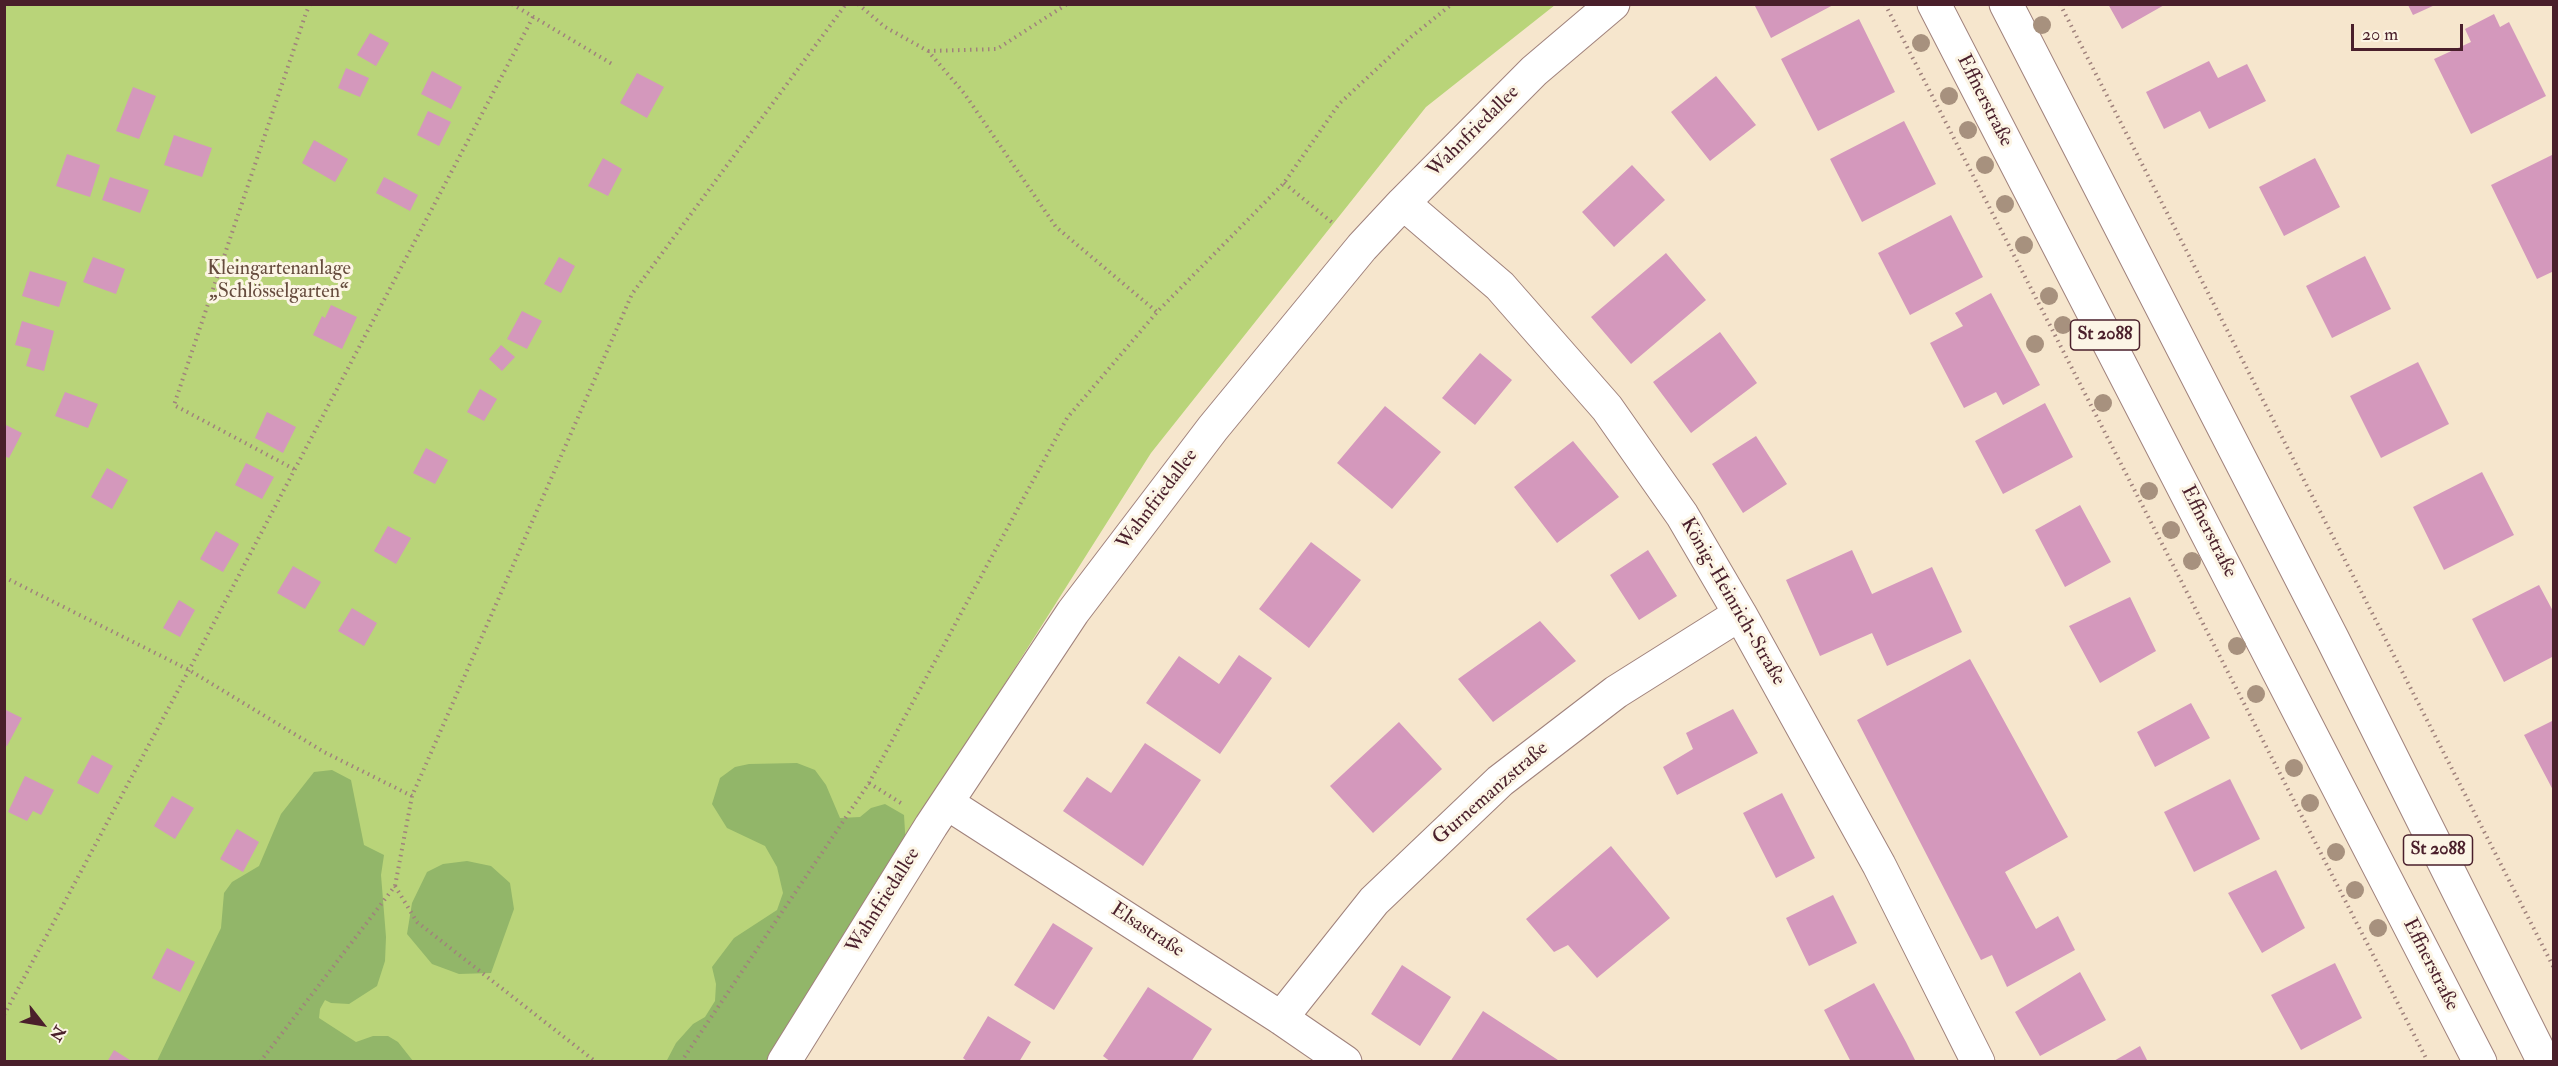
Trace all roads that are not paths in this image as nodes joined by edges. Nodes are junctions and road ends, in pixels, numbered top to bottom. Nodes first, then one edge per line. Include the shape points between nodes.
1 (1613, 4) edge
2 (1934, 4) edge
3 (2006, 4) edge
4 (1403, 203) junction
5 (1740, 614) junction
6 (947, 803) junction
7 (1281, 1018) junction
8 (784, 1062) edge
9 (1345, 1062) edge
10 (1978, 1062) edge
11 (2480, 1062) edge
12 (2544, 1062) edge

1 - 4 street, Wahnfriedallee via 1534,71
2 - 11 street, Effnerstraße / St 2088
3 - 12 street, St 2088 via 2332,638
4 - 5 street, König-Heinrich-Straße via 1500,286 1607,408 1682,515
4 - 6 street, Wahnfriedallee via 1213,428 1073,612
5 - 7 street, Gurnemanzstraße via 1616,692 1500,781 1374,900
5 - 10 street, König-Heinrich-Straße via 1879,865
6 - 7 street, Elsastraße
6 - 8 street, Wahnfriedallee
7 - 9 street, Elsastraße

